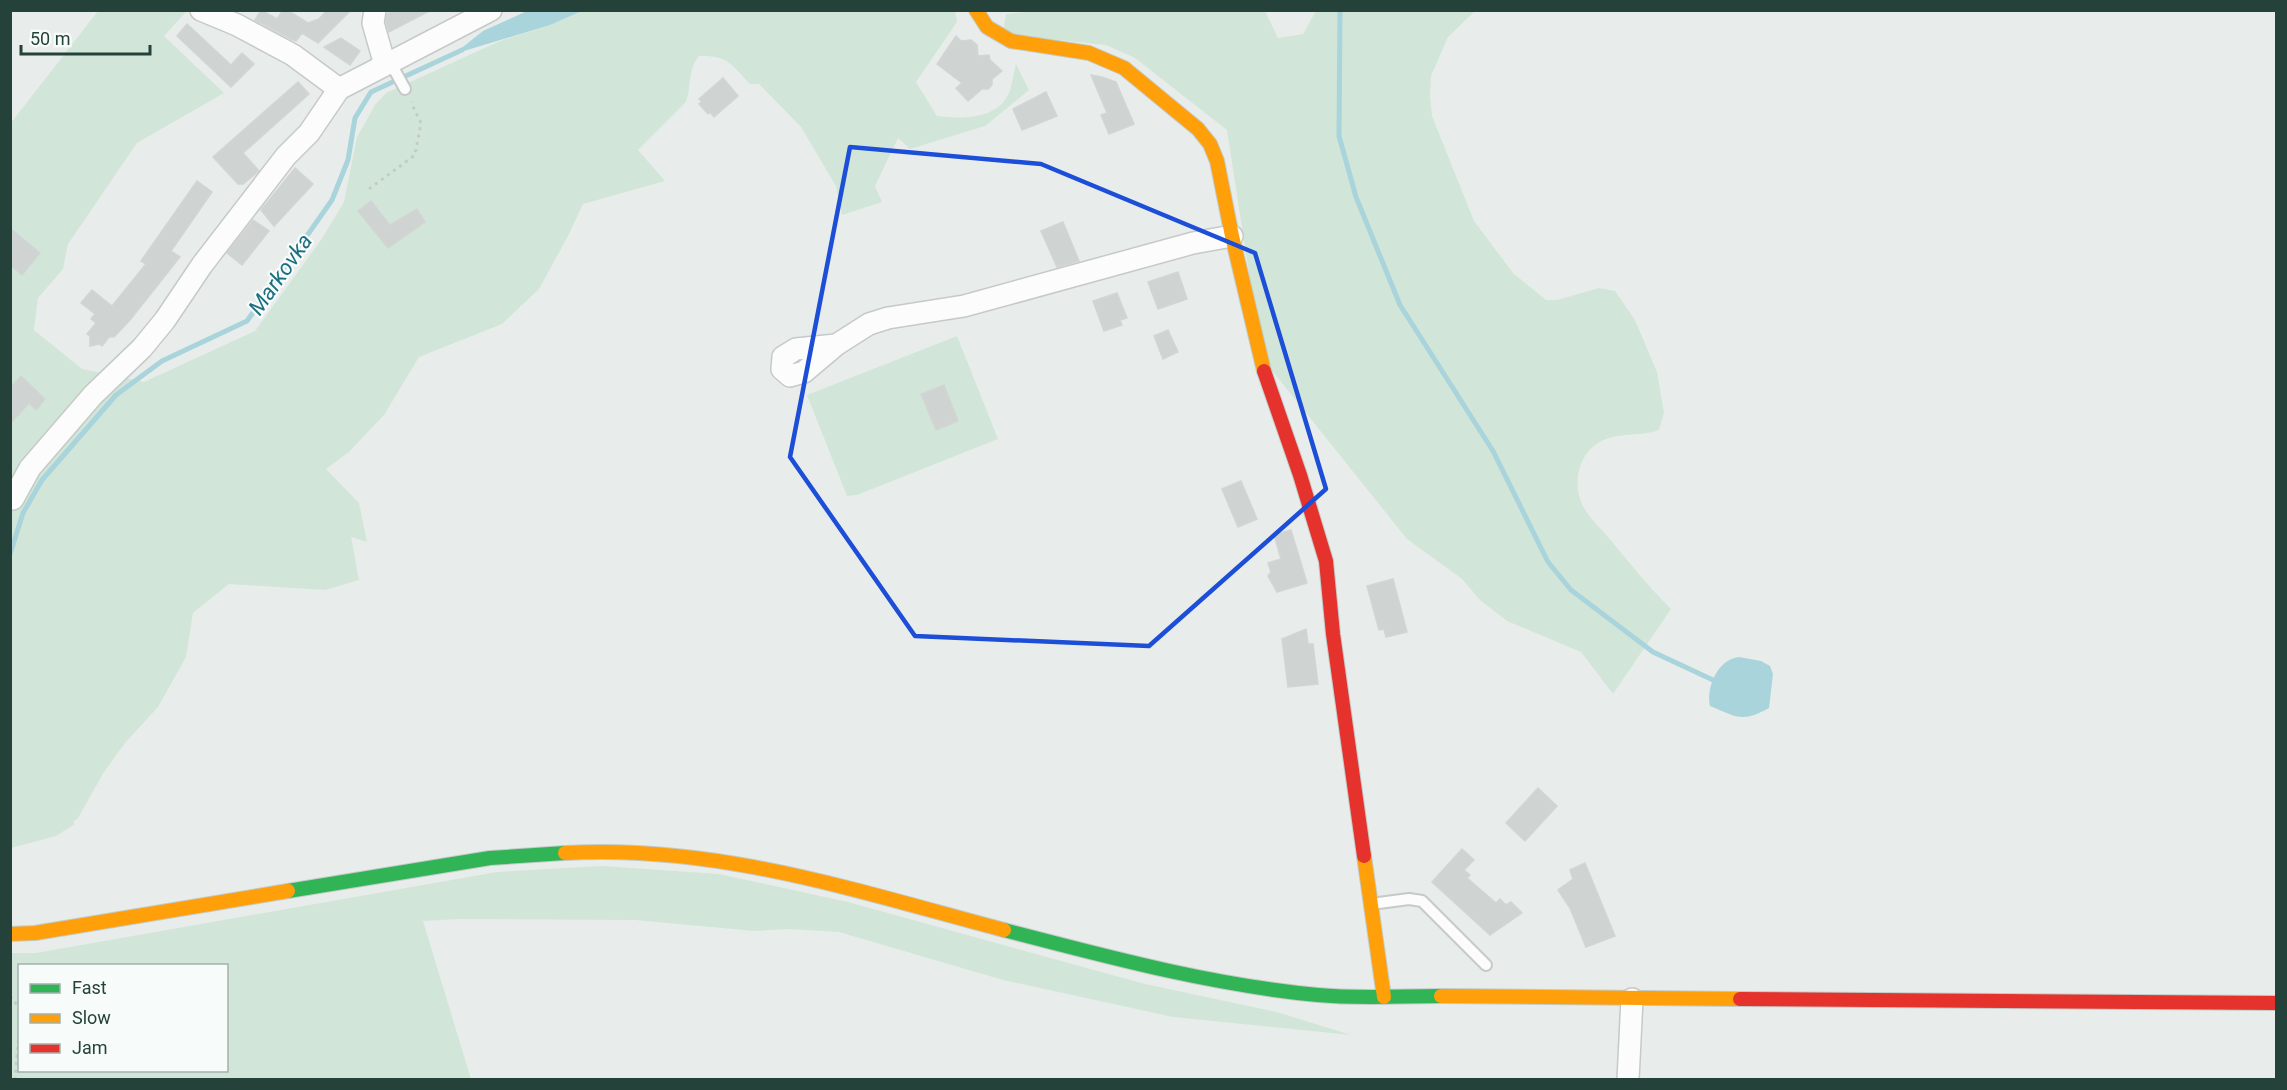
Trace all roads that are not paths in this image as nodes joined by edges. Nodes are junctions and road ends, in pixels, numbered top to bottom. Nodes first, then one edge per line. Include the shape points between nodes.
1 (201, 10) edge
2 (375, 10) edge
3 (491, 10) edge
4 (976, 10) edge
5 (390, 67) junction
6 (339, 89) junction
7 (405, 89) road end
8 (1232, 236) junction
9 (836, 345) dead end
10 (13, 499) dead end
11 (1371, 904) junction
12 (10, 934) edge
13 (1486, 965) dead end
14 (1384, 997) junction
15 (1632, 999) junction
16 (2277, 1003) edge
17 (1628, 1080) edge

1 - 6 street via 293,56
2 - 5 street via 373,23
3 - 5 street
4 - 8 main road via 987,27 1011,41 1089,53 1124,68 1198,129 1217,161
5 - 6 street
5 - 7 lane
6 - 10 street via 309,133 286,156 202,265 165,320 30,468
8 - 9 street via 1193,243 964,306 888,318 869,324
8 - 11 main road via 1260,359 1326,561
11 - 13 lane via 1422,901
11 - 14 main road
12 - 14 main road via 490,858 632,853 700,857 781,871 1092,953 1223,983 1320,995
14 - 15 main road
15 - 16 main road
15 - 17 street

